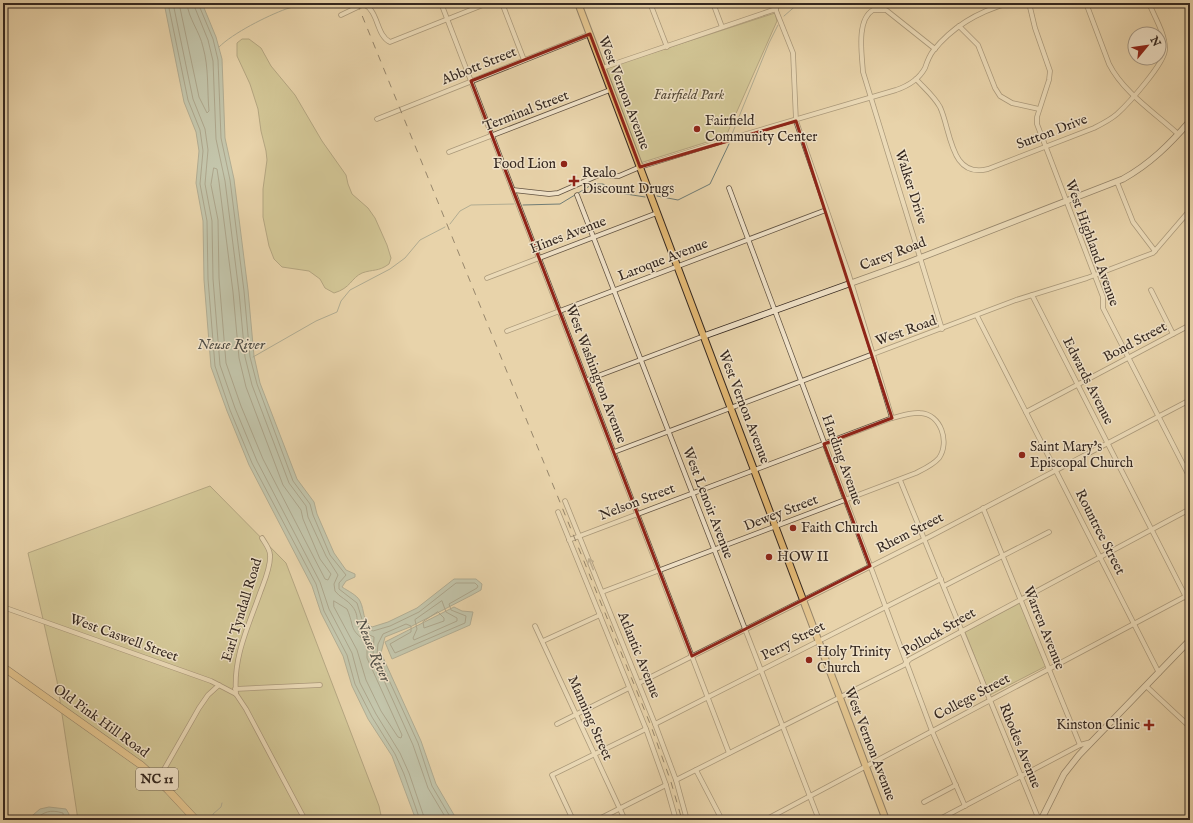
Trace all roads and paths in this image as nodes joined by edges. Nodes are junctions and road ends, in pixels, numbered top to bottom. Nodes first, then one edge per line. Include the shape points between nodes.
1 (441, 3) edge
2 (488, 3) edge
3 (502, 3) edge
4 (579, 3) edge
5 (650, 3) edge
6 (713, 3) edge
7 (773, 3) edge
8 (1010, 3) edge
9 (1029, 3) edge
10 (1086, 3) edge
11 (1149, 3) edge
12 (776, 9) junction
13 (341, 14) dead end
14 (447, 19) junction
15 (959, 26) junction
16 (722, 27) junction
17 (590, 34) junction
18 (667, 46) junction
19 (935, 49) junction
20 (524, 60) junction
21 (602, 68) junction
22 (916, 79) junction
23 (471, 81) junction
24 (610, 90) junction
25 (1134, 96) junction
26 (871, 98) junction
27 (1039, 109) junction
28 (377, 118) dead end
29 (796, 121) junction
30 (1190, 121) edge
31 (1178, 134) junction
32 (491, 136) junction
33 (1046, 147) junction
34 (449, 152) dead end
35 (640, 167) junction
36 (1117, 182) junction
37 (729, 188) dead end
38 (513, 190) junction
39 (577, 194) dead end
40 (1066, 202) junction
41 (826, 210) junction
42 (1190, 210) edge
43 (657, 213) junction
44 (594, 236) junction
45 (749, 239) junction
46 (1155, 250) junction
47 (540, 257) junction
48 (921, 257) junction
49 (677, 266) junction
50 (1094, 275) junction
51 (487, 278) dead end
52 (851, 283) junction
53 (614, 290) junction
54 (1151, 290) dead end
55 (1032, 295) junction
56 (776, 310) junction
57 (560, 311) junction
58 (977, 316) junction
59 (1190, 325) edge
60 (942, 329) junction
61 (507, 331) dead end
62 (1173, 334) junction
63 (704, 336) junction
64 (873, 354) junction
65 (1128, 358) junction
66 (641, 360) junction
67 (587, 380) junction
68 (802, 381) junction
69 (1077, 385) junction
70 (1190, 400) edge
71 (731, 407) junction
72 (1026, 412) junction
73 (1159, 417) junction
74 (892, 418) junction
75 (668, 431) junction
76 (824, 444) junction
77 (1107, 444) junction
78 (614, 452) junction
79 (755, 470) junction
80 (1056, 471) junction
81 (1190, 478) edge
82 (900, 480) junction
83 (692, 493) junction
84 (565, 501) dead end
85 (845, 501) junction
86 (983, 508) junction
87 (1190, 509) edge
88 (558, 512) dead end
89 (638, 514) junction
90 (776, 526) junction
91 (1151, 530) junction
92 (1049, 532) dead end
93 (580, 536) junction
94 (262, 538) dead end
95 (924, 539) junction
96 (569, 540) junction
97 (714, 550) junction
98 (1003, 555) junction
99 (1100, 557) junction
100 (870, 566) junction
101 (659, 571) junction
102 (941, 579) junction
103 (944, 586) junction
104 (602, 592) junction
105 (1190, 594) edge
106 (1185, 596) junction
107 (803, 600) junction
108 (1021, 600) junction
109 (1190, 605) edge
110 (3, 607) edge
111 (886, 607) junction
112 (600, 615) junction
113 (1134, 624) junction
114 (535, 626) dead end
115 (745, 629) junction
116 (962, 631) junction
117 (1190, 640) edge
118 (543, 641) junction
119 (818, 641) junction
120 (692, 656) junction
121 (907, 662) junction
122 (3, 667) edge
123 (1049, 668) junction
124 (760, 670) junction
125 (1159, 673) junction
126 (639, 682) junction
127 (219, 685) junction
128 (320, 685) dead end
129 (1146, 686) junction
130 (629, 688) junction
131 (235, 691) junction
132 (708, 697) junction
133 (840, 697) junction
134 (990, 700) junction
135 (577, 715) junction
136 (557, 724) dead end
137 (655, 724) junction
138 (1189, 725) edge
139 (782, 726) junction
140 (646, 729) junction
141 (932, 730) junction
142 (1091, 742) junction
143 (1080, 745) junction
144 (729, 753) junction
145 (594, 754) junction
146 (866, 766) junction
147 (696, 770) junction
148 (1020, 776) junction
149 (158, 780) junction
150 (676, 780) junction
151 (666, 785) junction
152 (956, 785) junction
153 (809, 796) junction
154 (924, 802) dead end
155 (965, 806) junction
156 (619, 808) junction
157 (196, 820) edge
158 (305, 820) edge
159 (573, 820) edge
160 (597, 820) edge
161 (625, 820) edge
162 (676, 820) edge
163 (687, 820) edge
164 (722, 820) edge
165 (764, 820) edge
166 (819, 820) edge
167 (886, 820) edge
168 (938, 820) edge
169 (1040, 820) edge

1 - 14 street, West Washington Avenue
2 - 14 street
3 - 20 street
4 - 17 main road, West Vernon Avenue
5 - 18 street
6 - 16 street
7 - 12 street
8 - 15 street via 977,15
9 - 27 street, West Highland Avenue via 1050,71
10 - 25 street via 1111,68
11 - 25 street, Sutton Drive via 1164,41 1165,51 1162,61
12 - 16 street
12 - 29 street via 793,53
13 - 14 street via 364,4 377,19 385,39 390,42
14 - 23 street, West Washington Avenue
15 - 19 street
15 - 27 street via 978,45 1000,96 1012,103
16 - 18 street
17 - 20 street, Abbott Street
17 - 21 main road, West Vernon Avenue
18 - 21 street
19 - 22 street
19 - 26 street, Walker Drive via 889,11 878,9 868,13 862,23 862,65
20 - 23 street, Abbott Street
21 - 24 main road, West Vernon Avenue
22 - 26 street via 899,89
22 - 33 street, Sutton Drive via 937,103 955,155 965,166 985,170
23 - 28 street, Abbott Street
23 - 32 street, West Washington Avenue
24 - 32 street, Terminal Street
24 - 35 main road, West Vernon Avenue
25 - 31 street
25 - 33 street, Sutton Drive via 1118,113 1102,124
26 - 29 street
26 - 48 street, Walker Drive
27 - 33 street, West Highland Avenue via 1037,124
29 - 35 street
29 - 41 street
30 - 31 street, Carey Road
31 - 36 street, Carey Road via 1147,164
32 - 34 street, Terminal Street
32 - 38 street, West Washington Avenue
33 - 40 street, West Highland Avenue
35 - 38 street via 619,176 599,175 554,194
35 - 43 main road, West Vernon Avenue
36 - 40 street, Carey Road
36 - 46 street via 1133,222
37 - 45 street, Harding Avenue
38 - 47 street, West Washington Avenue
39 - 44 street, West Lenoir Avenue
40 - 48 street, Carey Road
40 - 50 street, West Highland Avenue
41 - 45 street, Laroque Avenue
41 - 52 street
42 - 46 street, West Road
43 - 44 street, Hines Avenue
43 - 49 main road, West Vernon Avenue
44 - 47 street, Hines Avenue
44 - 53 street, West Lenoir Avenue
45 - 49 street, Laroque Avenue
45 - 56 street, Harding Avenue
46 - 50 street, West Road via 1153,253
47 - 51 street, Hines Avenue
47 - 57 street, West Washington Avenue
48 - 52 street, Carey Road
48 - 60 street, Walker Drive
49 - 53 street, Laroque Avenue
49 - 63 main road, West Vernon Avenue
50 - 55 street, West Road
50 - 65 street, West Highland Avenue via 1103,297 1103,308
52 - 56 street, Carey Road
52 - 64 street
53 - 57 street, Laroque Avenue
53 - 66 street, West Lenoir Avenue
54 - 62 street
55 - 58 street, West Road
55 - 69 street, Edwards Avenue
56 - 63 street, Carey Road
56 - 68 street, Harding Avenue
57 - 61 street, Laroque Avenue
57 - 67 street, West Washington Avenue
58 - 60 street, West Road
58 - 72 street, Rountree Street
59 - 62 street, Bond Street
60 - 64 street, West Road
62 - 65 street, Bond Street
63 - 66 street, Carey Road
63 - 71 main road, West Vernon Avenue
64 - 68 street, West Road
64 - 74 street
65 - 69 street, Bond Street
65 - 73 street, West Highland Avenue
66 - 67 street, Carey Road
66 - 75 street, West Lenoir Avenue
67 - 78 street, West Washington Avenue
68 - 71 street, West Road
68 - 76 street, Harding Avenue
69 - 72 street, Bond Street
69 - 77 street, Edwards Avenue
70 - 73 street, Rhem Street
71 - 75 street, West Road
71 - 79 main road, West Vernon Avenue
72 - 80 street, Rountree Street
73 - 77 street, Rhem Street
73 - 81 street, West Highland Avenue
74 - 76 street, Nelson Street
74 - 82 street, Nelson Street via 923,414 935,420 944,436 943,449 938,460
75 - 78 street, West Road
75 - 83 street, West Lenoir Avenue
76 - 79 street, Nelson Street
76 - 85 street, Harding Avenue
77 - 80 street, Rhem Street
77 - 91 street, Edwards Avenue
78 - 89 street, West Washington Avenue
79 - 83 street, Nelson Street
79 - 90 main road, West Vernon Avenue
80 - 86 street, Rhem Street
80 - 99 street, Rountree Street
82 - 85 street, Dewey Street
82 - 95 street, Rhodes Avenue
83 - 89 street, Nelson Street
83 - 97 street, West Lenoir Avenue
84 - 93 street, Atlantic Avenue
85 - 90 street, Dewey Street
85 - 100 street, Harding Avenue
86 - 95 street, Rhem Street
86 - 98 street, Warren Avenue
87 - 91 street, Pollock Street
88 - 96 street, Atlantic Avenue
89 - 93 street, Nelson Street
89 - 101 street, West Washington Avenue
90 - 97 street, Dewey Street
90 - 107 main road, West Vernon Avenue
91 - 99 street, Pollock Street
91 - 106 street, Edwards Avenue
92 - 98 street
93 - 96 street, Nelson Street
104 -> 93 street, Atlantic Avenue
94 - 131 street, Earl Tyndall Road via 270,554 269,567 238,654
95 - 100 street, Rhem Street
95 - 102 street, Rhodes Avenue
96 - 112 street, Atlantic Avenue
97 - 101 street, Dewey Street
97 - 115 street, West Lenoir Avenue
98 - 103 street
98 - 108 street, Warren Avenue
99 - 108 street, Pollock Street
99 - 113 street, Rountree Street
100 - 107 street, Rhem Street
100 - 111 street, Harding Avenue
101 - 104 street, Dewey Street
101 - 120 street, West Washington Avenue
102 - 103 street, Rhodes Avenue
102 - 111 street, Perry Street
103 - 116 street, Rhodes Avenue
104 - 126 street, Atlantic Avenue
105 - 106 street, College Street
106 - 109 street, Edwards Avenue
106 - 113 street, College Street
107 - 115 street, Rhem Street
107 - 119 main road, West Vernon Avenue
108 - 116 street, Pollock Street
108 - 123 street, Warren Avenue
110 - 127 street, West Caswell Street
111 - 119 street, Perry Street
111 - 121 street, Harding Avenue
112 - 118 street
112 - 130 street, Atlantic Avenue
113 - 123 street, College Street
113 - 125 street, Rountree Street
114 - 118 street, Manning Street
115 - 120 street, Rhem Street
115 - 124 street, West Lenoir Avenue
116 - 121 street, Pollock Street
116 - 134 street, Rhodes Avenue
117 - 125 street
118 - 135 street, Manning Street
119 - 124 street, Perry Street
119 - 133 main road, West Vernon Avenue
120 - 126 street, Rhem Street
120 - 132 street, West Washington Avenue
121 - 133 street, Pollock Street
121 - 141 street, Harding Avenue
122 - 149 highway, Old Pink Hill Road / NC 11
123 - 134 street, College Street
123 - 143 street, Warren Avenue
124 - 132 street, Perry Street
124 - 139 street, West Lenoir Avenue
125 - 129 street
126 - 137 street, Atlantic Avenue
127 - 131 street, West Caswell Street
127 - 149 street via 199,708
128 - 131 street
129 - 138 street
129 - 142 street
130 - 135 street
130 - 140 street, Atlantic Avenue
131 - 158 street, West Caswell Street
132 - 137 street, Perry Street
132 - 144 street, West Washington Avenue
133 - 139 street, Pollock Street
133 - 146 main road, West Vernon Avenue
134 - 141 street, College Street
134 - 148 street, Rhodes Avenue
135 - 136 street
135 - 145 street, Manning Street
137 - 150 street, Atlantic Avenue
139 - 144 street, Pollock Street
139 - 153 street, West Lenoir Avenue
140 - 145 street
140 - 151 street, Atlantic Avenue
141 - 146 street, College Street
141 - 152 street, Harding Avenue
142 - 143 street
142 - 169 street via 1064,774
143 - 148 street
144 - 147 street, Pollock Street
145 - 156 street, Manning Street
145 - 159 street via 552,775
146 - 153 street, College Street
146 - 167 main road, West Vernon Avenue
147 - 150 street, Pollock Street
147 - 164 street
148 - 155 street
148 - 169 street, Rhodes Avenue
149 - 157 highway, Old Pink Hill Road / NC 11
150 - 163 street, Atlantic Avenue
151 - 156 street
151 - 162 street, Atlantic Avenue
152 - 154 street
152 - 155 street, Harding Avenue
153 - 165 street, College Street
153 - 166 street, West Lenoir Avenue
155 - 168 street
156 - 160 street
156 - 161 street, Manning Street

